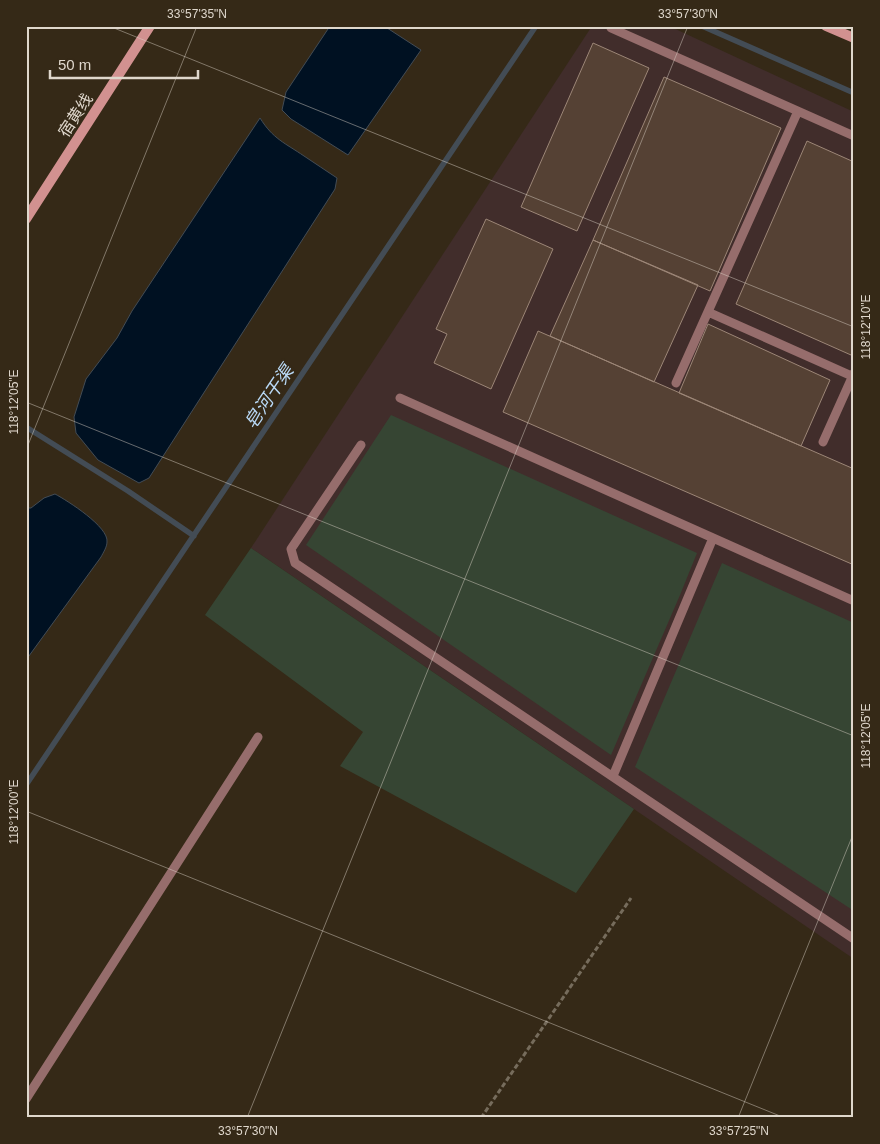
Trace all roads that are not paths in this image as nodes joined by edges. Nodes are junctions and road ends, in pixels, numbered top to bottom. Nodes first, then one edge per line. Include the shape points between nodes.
1 (150, 26) edge
2 (826, 26) edge
3 (611, 28) dead end
4 (854, 38) edge
5 (798, 111) junction
6 (854, 136) edge
7 (26, 219) edge
8 (708, 312) junction
9 (853, 376) edge
10 (676, 383) dead end
11 (400, 398) dead end
12 (823, 442) dead end
13 (361, 445) dead end
14 (713, 538) junction
15 (854, 601) edge
16 (258, 737) dead end
17 (613, 776) junction
18 (854, 939) edge
19 (26, 1099) edge

1 - 7 main road, 宿黄线
2 - 4 main road
3 - 5 lane
5 - 6 lane
5 - 8 lane
8 - 9 lane
8 - 10 lane
9 - 12 lane
11 - 14 lane
13 - 17 lane via 291,549 295,563
14 - 15 lane
14 - 17 lane
16 - 19 lane
17 - 18 lane

